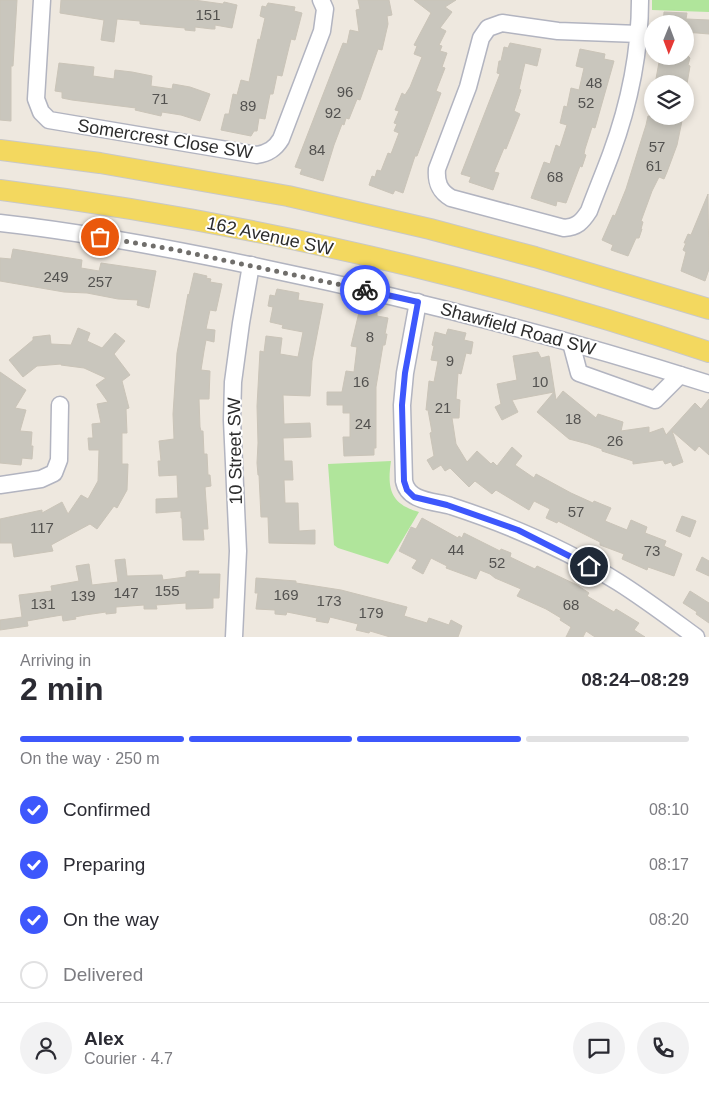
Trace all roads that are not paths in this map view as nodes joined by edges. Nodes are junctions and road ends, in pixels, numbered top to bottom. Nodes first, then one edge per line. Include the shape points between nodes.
1 (42, 0) edge
2 (321, 0) edge
3 (640, 0) edge
4 (639, 34) junction
5 (0, 150) edge
6 (0, 190) edge
7 (0, 223) edge
8 (251, 265) junction
9 (418, 302) junction
10 (709, 309) edge
11 (571, 343) junction
12 (709, 352) edge
13 (680, 375) junction
14 (709, 384) edge
15 (60, 405) dead end
16 (0, 485) edge
17 (234, 637) edge
18 (696, 637) edge

1 - 2 street, Somercrest Close SW via 36,99 41,112 49,120 256,155 273,149 280,139 322,31 325,9
3 - 4 street
4 - 4 street via 623,119 589,211 581,222 564,228 451,198 442,192 437,181 437,169 468,87 481,38 488,28 502,23
5 - 10 main road via 100,163 288,196 535,256
6 - 12 main road, 162 Avenue SW via 220,224 360,254 529,296
7 - 8 street, Shawfield Road SW via 135,243
8 - 9 street, Shawfield Road SW
8 - 17 street, 10 Street SW via 233,382 238,551
9 - 11 street, Shawfield Road SW
9 - 18 street via 402,405 407,490 414,497 518,530 557,548 618,582
11 - 13 street, Shawfield Road SW
11 - 13 street via 579,374 655,400
13 - 14 street, Shawfield Road SW
15 - 16 street via 59,460 54,473 41,479

